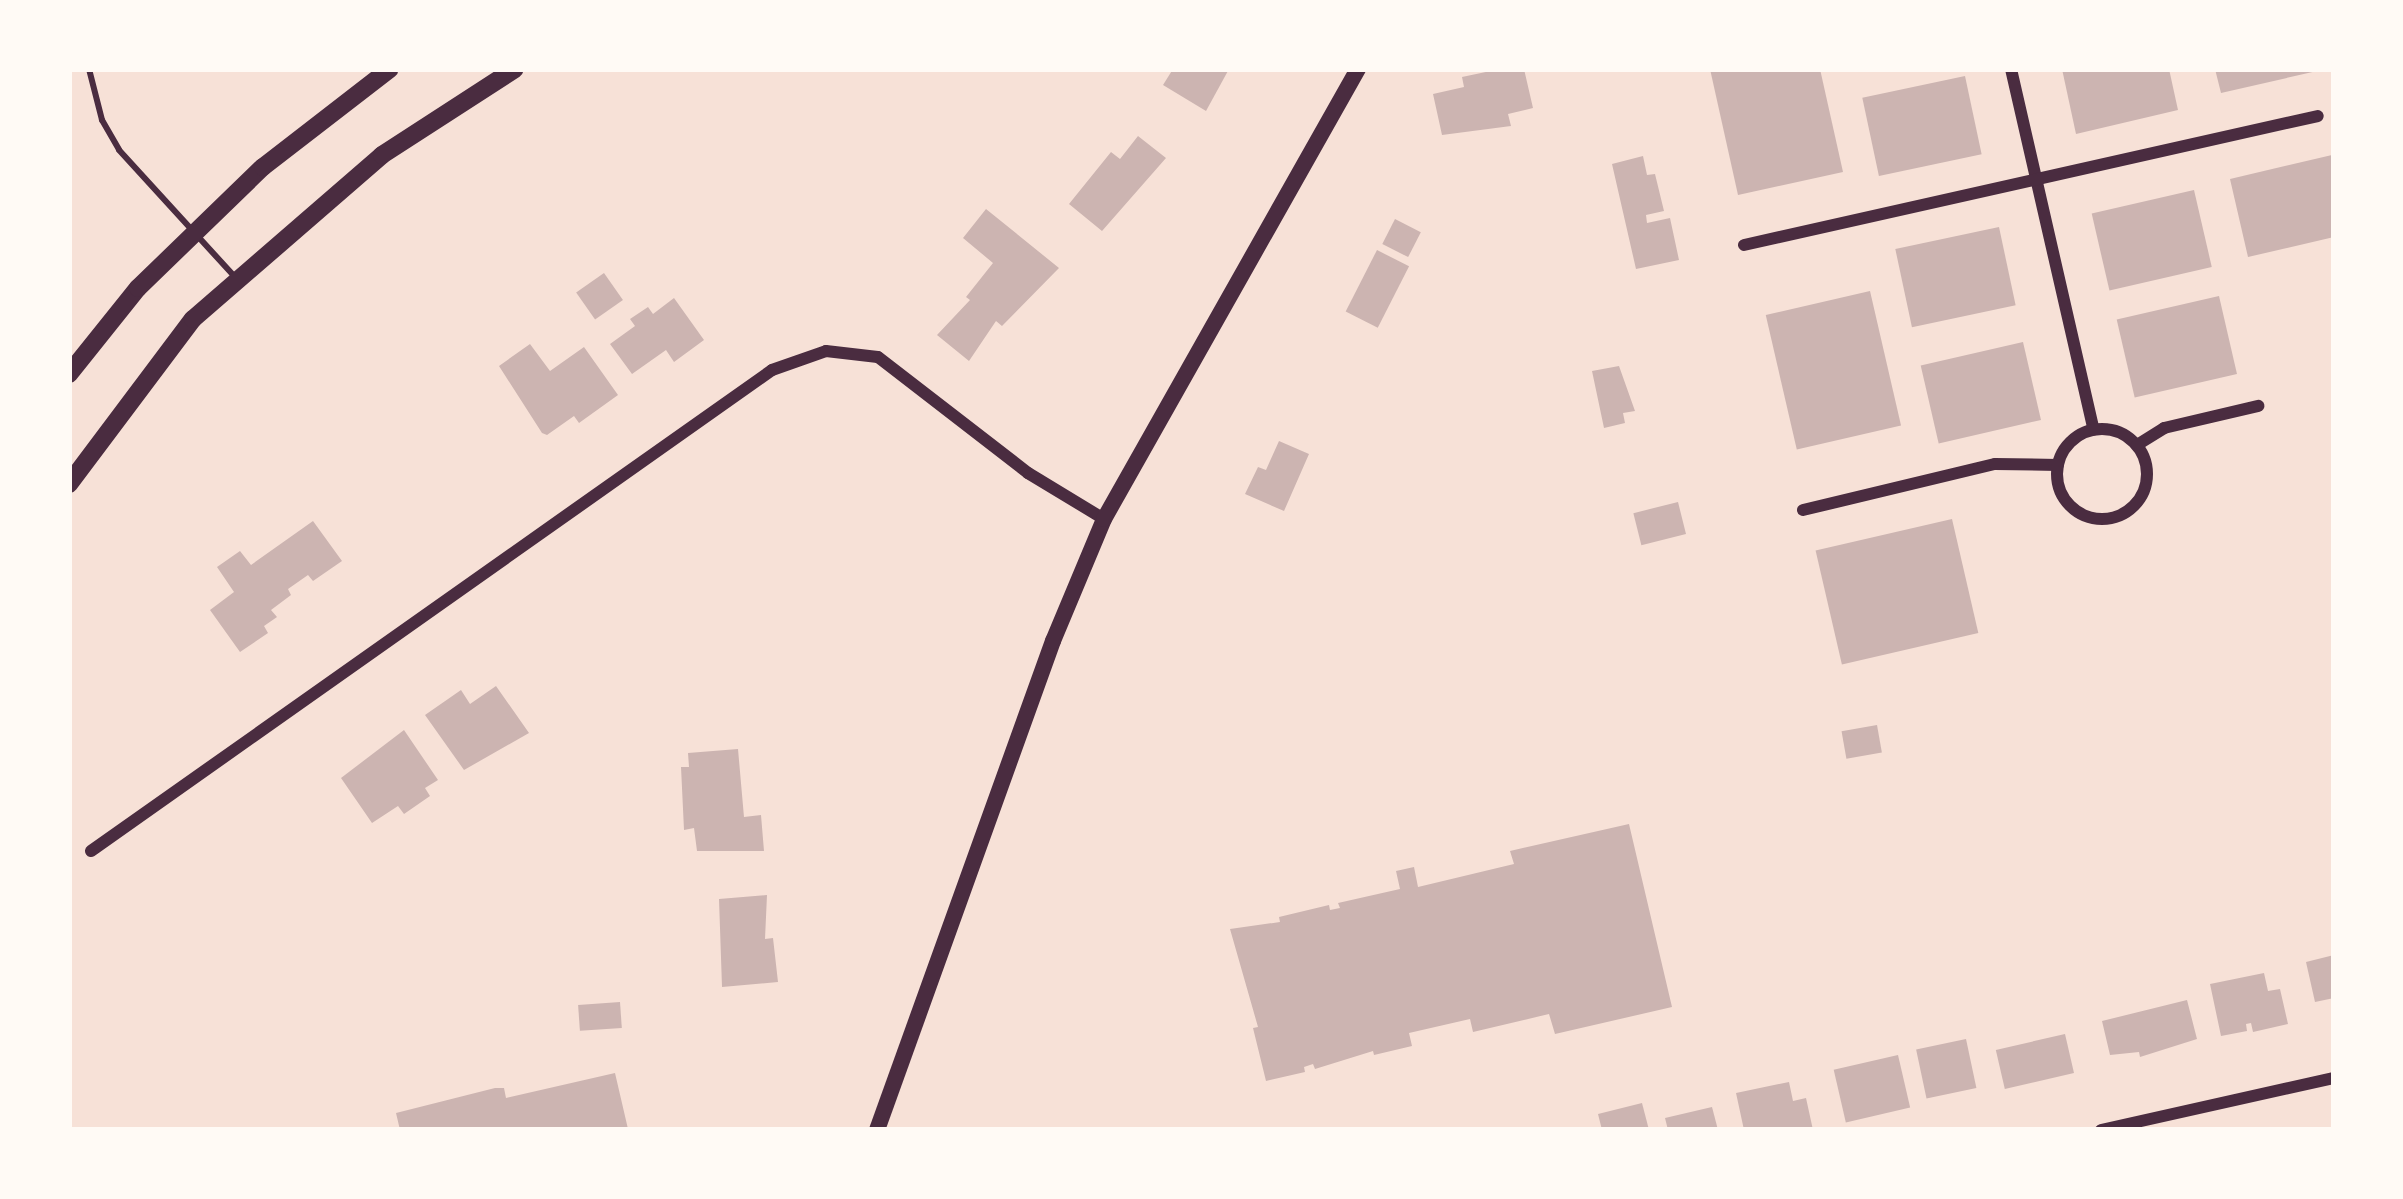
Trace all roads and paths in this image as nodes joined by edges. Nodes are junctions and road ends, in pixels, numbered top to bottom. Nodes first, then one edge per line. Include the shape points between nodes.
1 (89, 69) edge
2 (390, 69) edge
3 (515, 69) edge
4 (1358, 69) edge
5 (2012, 69) edge
6 (2318, 116) dead end
7 (2037, 180) junction
8 (194, 233) junction
9 (1744, 245) dead end
10 (236, 279) junction
11 (69, 374) edge
12 (2258, 406) dead end
13 (2094, 430) junction
14 (2137, 446) junction
15 (2058, 465) junction
16 (69, 484) edge
17 (1803, 510) dead end
18 (1104, 519) junction
19 (92, 851) dead end
20 (2334, 1078) edge
21 (877, 1130) edge
22 (2101, 1130) edge

1 - 8 lane via 119,150
2 - 8 main road via 280,153
3 - 10 main road via 382,155
4 - 18 street
5 - 7 street
6 - 7 street
7 - 9 street
7 - 13 street
8 - 10 lane
8 - 11 main road
10 - 16 main road via 145,377
12 - 14 street via 2164,428
13 - 14 street via 2117,432
13 - 15 street via 2070,442
14 - 15 street via 2146,485 2120,516 2092,518 2068,504
15 - 17 street via 2006,462
18 - 19 street via 1028,473 878,357 826,351 772,370
18 - 21 street
20 - 22 street

